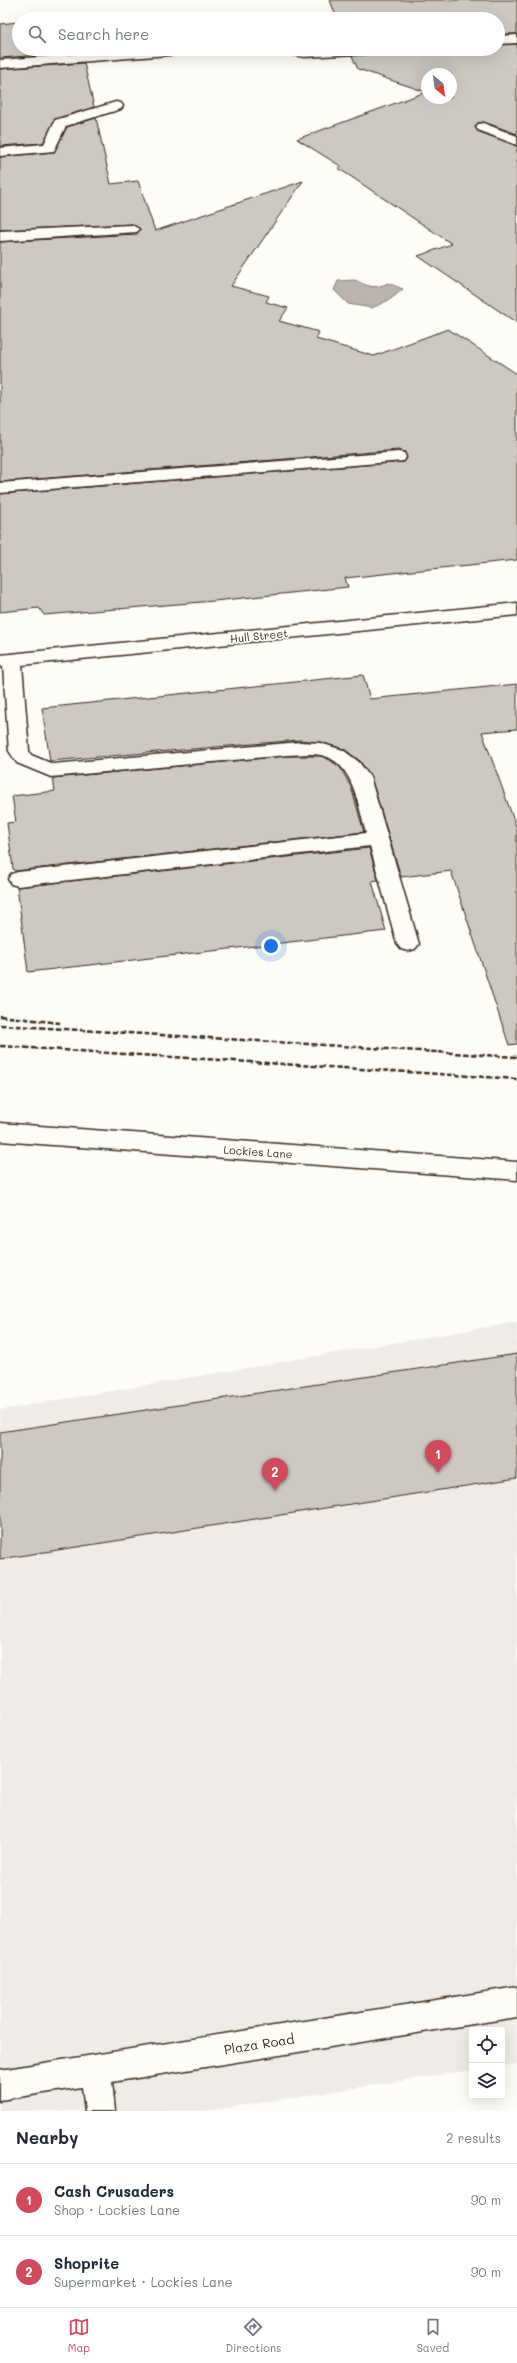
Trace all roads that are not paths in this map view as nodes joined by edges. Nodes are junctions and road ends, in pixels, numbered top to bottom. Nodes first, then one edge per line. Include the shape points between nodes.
1 (517, 39) edge
2 (505, 40) edge
3 (104, 56) edge
4 (0, 64) edge
5 (116, 106) dead end
6 (483, 127) dead end
7 (517, 141) edge
8 (0, 152) edge
9 (132, 229) dead end
10 (0, 236) edge
11 (398, 457) dead end
12 (0, 488) edge
13 (517, 609) edge
14 (6, 661) edge
15 (378, 838) junction
16 (18, 879) dead end
17 (408, 944) dead end
18 (0, 1132) edge
19 (517, 1171) edge
20 (517, 2002) edge
21 (96, 2071) junction
22 (0, 2086) edge
23 (100, 2111) edge

1 - 2 street
3 - 4 street
5 - 8 street via 60,123 49,148
6 - 7 street
9 - 10 street
11 - 12 street
13 - 14 street, Hull Street
14 - 15 street via 19,751 24,759 34,766 51,771 287,748 312,748 335,752 349,762 360,777
15 - 16 street
15 - 17 street
18 - 19 street, Lockies Lane
20 - 21 street, Plaza Road
21 - 22 street, Plaza Road
21 - 23 street

